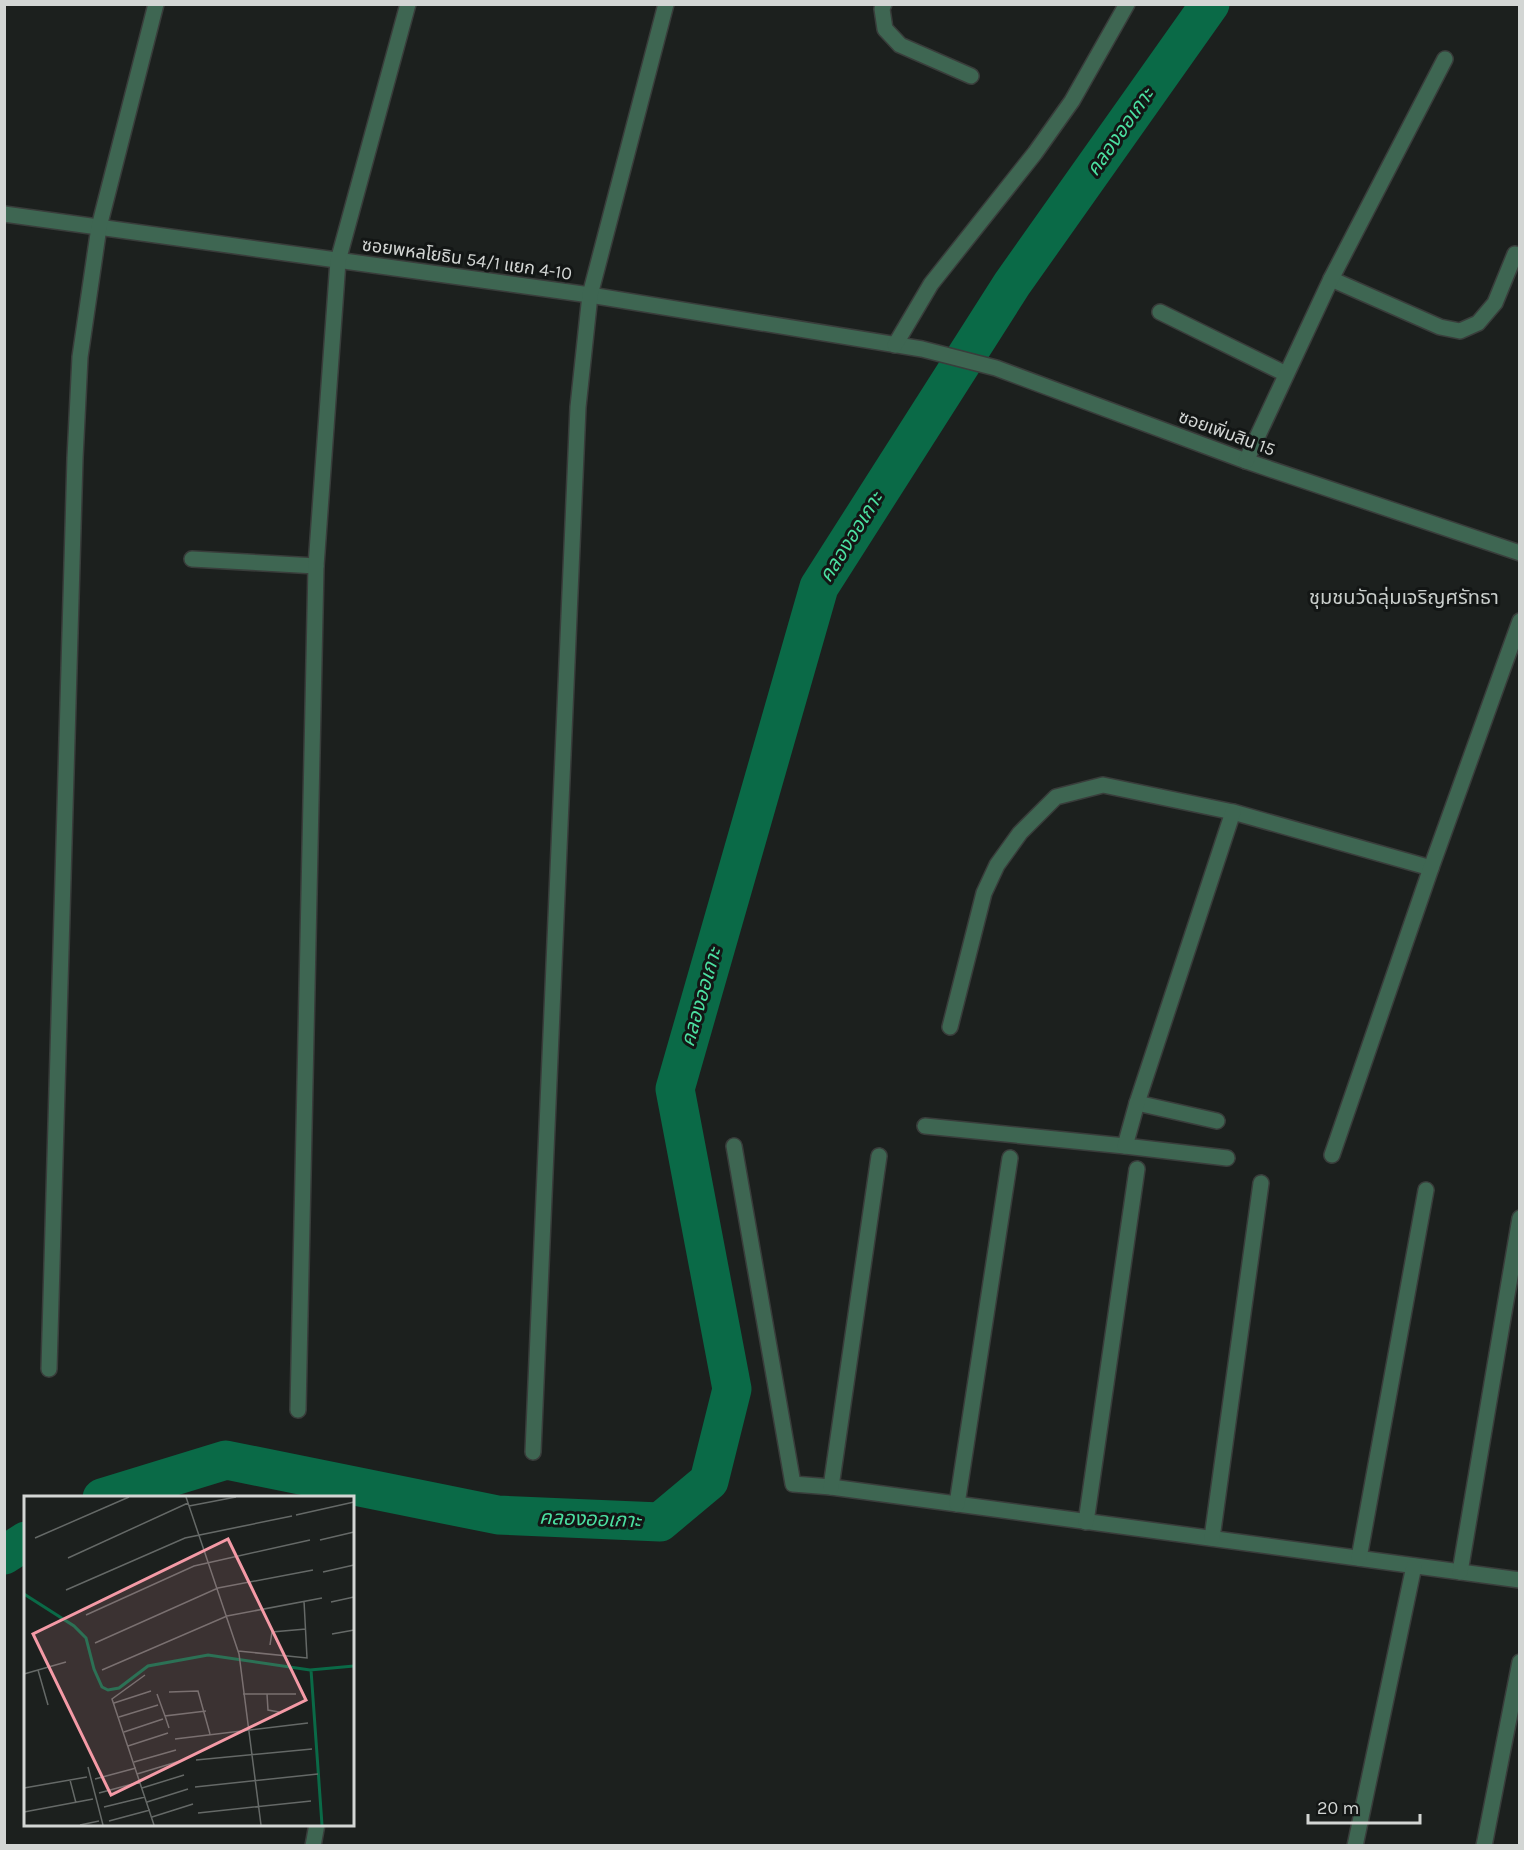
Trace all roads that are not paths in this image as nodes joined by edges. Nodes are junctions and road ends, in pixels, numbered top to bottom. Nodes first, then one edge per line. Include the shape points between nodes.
1 (156, 4) edge
2 (408, 4) edge
3 (666, 4) edge
4 (884, 4) edge
5 (1127, 4) edge
6 (1445, 59) dead end
7 (971, 75) dead end
8 (4, 214) edge
9 (99, 227) junction
10 (1515, 254) dead end
11 (338, 261) junction
12 (1331, 279) junction
13 (590, 295) junction
14 (1160, 312) dead end
15 (895, 345) junction
16 (922, 349) joint
17 (1286, 374) junction
18 (1246, 461) junction
19 (1520, 554) edge
20 (192, 559) dead end
21 (316, 566) junction
22 (1520, 621) edge
23 (1233, 812) junction
24 (1431, 868) junction
25 (950, 1027) dead end
26 (1137, 1103) junction
27 (1217, 1121) dead end
28 (925, 1126) dead end
29 (734, 1146) dead end
30 (1125, 1146) junction
31 (1332, 1155) dead end
32 (879, 1156) dead end
33 (1010, 1158) dead end
34 (1227, 1158) dead end
35 (1137, 1169) dead end
36 (1261, 1183) dead end
37 (1425, 1190) dead end
38 (1520, 1218) edge
39 (49, 1369) dead end
40 (298, 1410) dead end
41 (533, 1452) dead end
42 (831, 1487) junction
43 (957, 1504) junction
44 (1086, 1522) junction
45 (1212, 1538) junction
46 (1359, 1558) junction
47 (1414, 1566) junction
48 (1460, 1572) junction
49 (1520, 1580) edge
50 (1520, 1662) edge
51 (317, 1826) edge
52 (313, 1845) edge
53 (1355, 1845) edge
54 (1484, 1845) edge

1 - 9 street
2 - 11 street
3 - 13 street
4 - 7 street via 885,29 900,45
5 - 15 street via 1072,101 931,284
6 - 12 street
8 - 9 street, ซอยพหลโยธิน 54/1 แยก 4-10
9 - 11 street, ซอยพหลโยธิน 54/1 แยก 4-10
9 - 39 street via 80,357 75,458
10 - 12 street via 1495,303 1478,323 1460,331 1440,327
11 - 13 street, ซอยพหลโยธิน 54/1 แยก 4-10
11 - 21 street
12 - 17 street
13 - 15 street, ซอยพหลโยธิน 54/1 แยก 4-10
13 - 41 street via 577,430
14 - 17 street
15 - 16 street, ซอยพหลโยธิน 54/1 แยก 4-10
16 - 18 street, ซอยเพิ่มสิน 15 via 996,368
17 - 18 street
18 - 19 street, ซอยเพิ่มสิน 15
20 - 21 street
21 - 40 street
22 - 24 street
23 - 24 street
23 - 25 street via 1103,785 1056,797 1020,834 984,893
23 - 26 street
24 - 31 street
26 - 27 street
26 - 30 street
28 - 30 street
29 - 42 street via 793,1484
30 - 34 street
32 - 42 street
33 - 43 street
35 - 44 street
36 - 45 street
37 - 46 street
38 - 48 street
42 - 43 street
43 - 44 street
44 - 45 street
45 - 46 street
46 - 47 street
47 - 48 street
47 - 53 street
48 - 49 street
50 - 54 street
51 - 52 street

